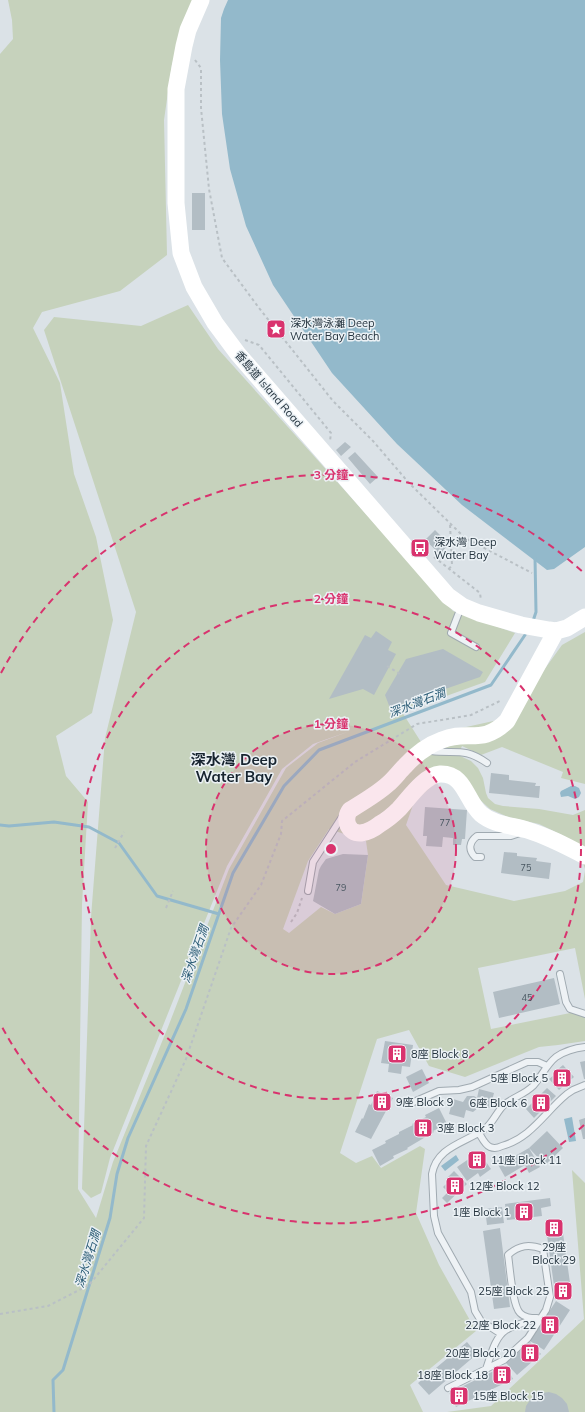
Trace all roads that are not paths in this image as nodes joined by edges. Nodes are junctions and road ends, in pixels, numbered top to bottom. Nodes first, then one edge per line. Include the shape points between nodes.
1 (201, 0) edge
2 (462, 606) junction
3 (585, 617) edge
4 (556, 631) junction
5 (476, 647) dead end
6 (424, 750) junction
7 (487, 763) dead end
8 (347, 814) junction
9 (526, 830) junction
10 (585, 856) edge
11 (481, 857) dead end
12 (308, 891) dead end
13 (560, 974) dead end
14 (585, 1014) edge
15 (585, 1047) edge
16 (547, 1066) junction
17 (585, 1085) edge
18 (409, 1104) dead end
19 (478, 1133) junction
20 (540, 1317) junction
21 (501, 1334) junction
22 (486, 1369) junction
23 (448, 1388) dead end

1 - 2 main road, 香島道 Island Road via 187,36 176,89 176,203 181,254 192,283 214,323 238,354 448,596
2 - 4 main road, 香島道 Island Road via 521,625
2 - 5 lane via 451,633
3 - 4 main road via 567,628
4 - 6 main road via 507,721 492,732 447,738
6 - 7 lane via 462,751
6 - 8 main road via 409,761 388,784
8 - 9 main road via 347,825 353,831 361,833 372,829 393,815 428,779 438,774 446,774 460,782 476,809 487,818
8 - 12 lane via 343,816 315,858
9 - 10 main road
9 - 11 lane via 512,836 477,836 471,842 470,849 475,857
13 - 14 lane via 570,1009
15 - 16 lane via 563,1053
16 - 18 lane via 538,1062 527,1062 472,1087 439,1091
16 - 19 lane via 532,1087 506,1103 487,1127
17 - 19 lane via 567,1094 533,1129 515,1142 492,1148
19 - 21 lane via 443,1153 436,1161 432,1174 434,1216 438,1233 471,1292 475,1311 481,1321
20 - 20 lane via 550,1297 544,1249 519,1247 508,1254 515,1304 521,1314 531,1318
20 - 21 lane
20 - 22 lane via 528,1338 504,1360
21 - 22 lane
22 - 23 lane

